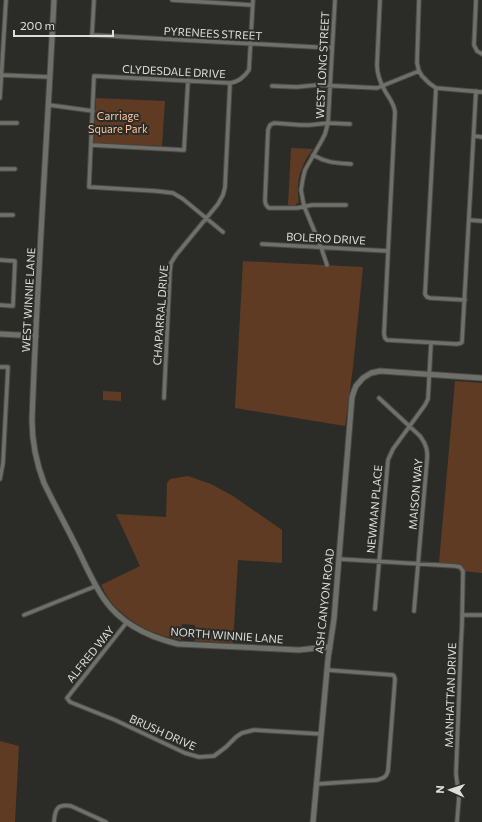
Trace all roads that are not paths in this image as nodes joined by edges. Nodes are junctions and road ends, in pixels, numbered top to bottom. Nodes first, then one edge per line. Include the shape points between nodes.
1 (6, 0) edge
2 (54, 0) edge
3 (94, 0) edge
4 (172, 0) edge
5 (253, 0) edge
6 (335, 0) edge
7 (380, 0) edge
8 (415, 0) edge
9 (419, 0) edge
10 (476, 0) edge
11 (252, 5) junction
12 (250, 44) junction
13 (332, 48) junction
14 (482, 54) edge
15 (419, 71) junction
16 (1, 75) edge
17 (50, 77) junction
18 (188, 80) junction
19 (230, 83) junction
20 (272, 86) dead end
21 (330, 86) junction
22 (382, 86) junction
23 (436, 88) junction
24 (476, 91) junction
25 (482, 92) edge
26 (0, 98) edge
27 (49, 105) junction
28 (93, 111) junction
29 (0, 123) edge
30 (328, 123) junction
31 (17, 124) dead end
32 (350, 124) dead end
33 (474, 136) junction
34 (482, 137) edge
35 (91, 145) junction
36 (314, 155) junction
37 (351, 164) dead end
38 (0, 169) edge
39 (15, 169) dead end
40 (346, 205) dead end
41 (304, 206) junction
42 (0, 215) edge
43 (13, 215) dead end
44 (206, 218) junction
45 (469, 220) junction
46 (482, 221) edge
47 (223, 232) dead end
48 (262, 244) dead end
49 (321, 247) junction
50 (388, 251) junction
51 (0, 260) edge
52 (327, 265) dead end
53 (465, 300) junction
54 (0, 305) edge
55 (0, 334) edge
56 (36, 336) junction
57 (431, 343) junction
58 (0, 367) edge
59 (430, 374) junction
60 (482, 378) edge
61 (164, 398) dead end
62 (379, 398) dead end
63 (410, 427) junction
64 (0, 479) edge
65 (339, 559) junction
66 (379, 561) junction
67 (418, 564) junction
68 (96, 586) junction
69 (375, 609) dead end
70 (414, 611) dead end
71 (24, 615) dead end
72 (462, 615) junction
73 (482, 615) edge
74 (127, 622) junction
75 (330, 648) junction
76 (327, 670) junction
77 (67, 698) joint
78 (321, 734) junction
79 (316, 784) junction
80 (54, 822) edge
81 (106, 822) edge
82 (313, 822) edge
83 (456, 822) edge

1 - 16 street
2 - 17 street, WEST WINNIE LANE
3 - 12 street, PYRENEES STREET via 92,35
4 - 11 street
5 - 11 street
6 - 13 street, WEST LONG STREET
7 - 22 street via 377,69
8 - 9 street
9 - 15 street
10 - 14 street via 474,45
11 - 12 street
12 - 13 street, PYRENEES STREET
12 - 19 street, CLYDESDALE DRIVE via 249,70 240,80
13 - 21 street, WEST LONG STREET
15 - 22 street
15 - 23 street via 427,82
16 - 17 street
16 - 26 street
17 - 27 street, WEST WINNIE LANE
18 - 19 street, CLYDESDALE DRIVE
18 - 28 street, CLYDESDALE DRIVE via 94,76
18 - 35 street via 184,150
19 - 44 street, CHAPARRAL DRIVE via 225,187 218,204
20 - 21 street
21 - 22 street
21 - 30 street, WEST LONG STREET
22 - 50 street via 393,102 395,112
23 - 24 street
23 - 53 street via 425,294 430,298
24 - 25 street
24 - 33 street
27 - 28 street
27 - 56 street, WEST WINNIE LANE
28 - 35 street
29 - 31 street
30 - 32 street
30 - 36 street, WEST LONG STREET
30 - 41 street via 272,124 268,127 265,203 269,208
33 - 34 street
33 - 45 street
35 - 44 street via 89,187 173,193
36 - 37 street via 330,163
36 - 41 street, WEST LONG STREET via 303,178 301,190
38 - 39 street
40 - 41 street
41 - 49 street, WEST LONG STREET
42 - 43 street
44 - 47 street
44 - 61 street, CHAPARRAL DRIVE via 171,263
45 - 46 street
45 - 53 street
48 - 49 street, BOLERO DRIVE
49 - 50 street, BOLERO DRIVE
49 - 52 street, WEST LONG STREET
50 - 57 street via 385,338
51 - 54 street via 15,261 13,306
53 - 57 street via 462,343
55 - 56 street
56 - 68 street, WEST WINNIE LANE via 32,424 34,451 44,483
57 - 59 street, NEWMAN PLACE
58 - 64 street via 8,367
59 - 60 street
59 - 63 street, NEWMAN PLACE via 425,405
59 - 65 street, ASH CANYON ROAD via 380,371 367,374 358,382 352,397
62 - 63 street, MAISON WAY
63 - 66 street, NEWMAN PLACE via 388,460
63 - 67 street, MAISON WAY via 423,440 428,453
65 - 66 street
65 - 75 street, ASH CANYON ROAD
66 - 67 street
66 - 69 street, NEWMAN PLACE
67 - 70 street, MAISON WAY
67 - 72 street, MANHATTAN DRIVE via 455,566 462,569
68 - 71 street
68 - 74 street, NORTH WINNIE LANE via 104,600
72 - 73 street
72 - 83 street, MANHATTAN DRIVE via 456,759 459,797
74 - 75 street, NORTH WINNIE LANE via 150,636 178,644 299,650
74 - 77 street, ALFRED WAY
75 - 76 street, ASH CANYON ROAD
76 - 78 street, ASH CANYON ROAD
76 - 79 street via 394,676 388,771 387,776 377,780
77 - 78 street, BRUSH DRIVE via 70,702 199,757 214,756 242,733 254,730
78 - 79 street, ASH CANYON ROAD
79 - 82 street, ASH CANYON ROAD
80 - 81 street via 55,812 65,805

